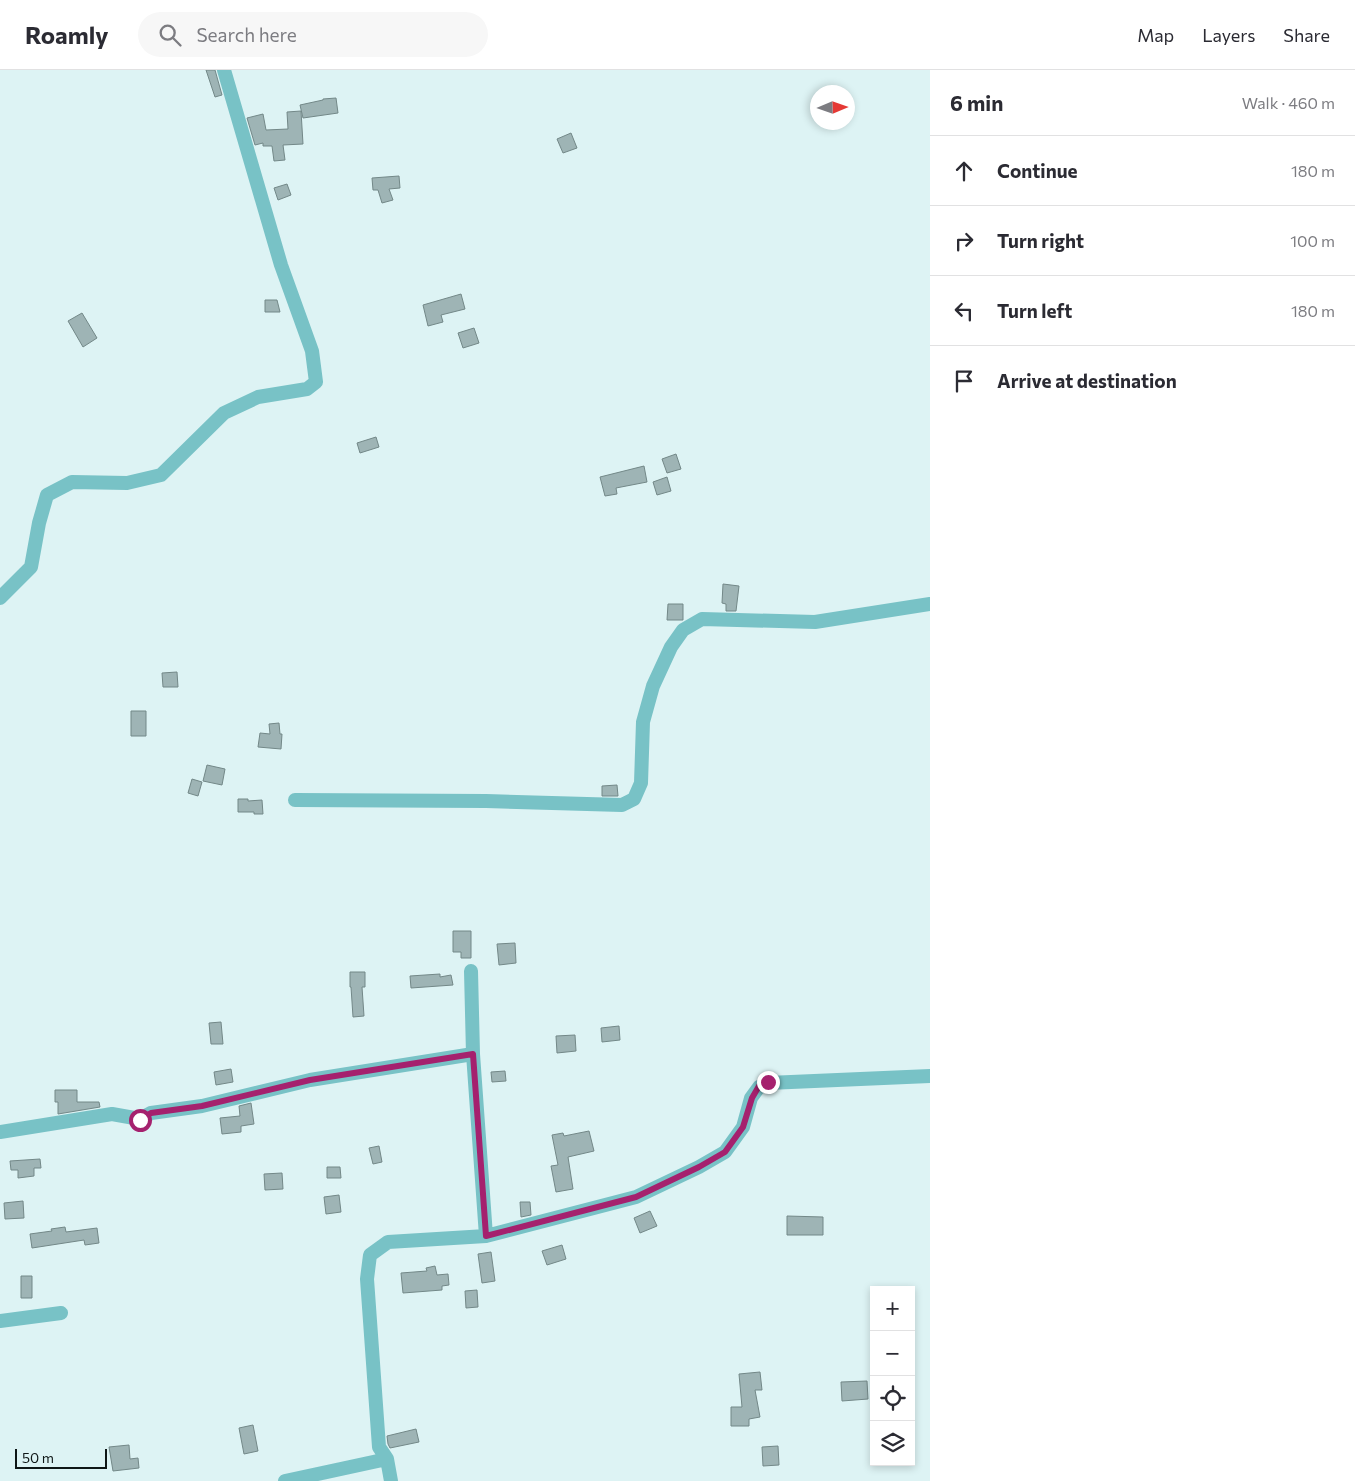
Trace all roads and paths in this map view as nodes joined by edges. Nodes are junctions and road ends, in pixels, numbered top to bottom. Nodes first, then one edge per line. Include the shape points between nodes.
1 (224, 70) edge
2 (0, 598) edge
3 (930, 604) edge
4 (296, 800) dead end
5 (471, 971) dead end
6 (473, 1054) junction
7 (930, 1076) edge
8 (0, 1132) edge
9 (486, 1236) junction
10 (61, 1313) dead end
11 (0, 1321) edge
12 (387, 1459) junction
13 (286, 1481) edge
14 (391, 1481) edge

1 - 2 street via 282,265 312,352 316,382 307,389 258,397 224,413 162,475 127,482 72,482 47,495 31,567
3 - 4 street via 814,622 702,619 683,630 671,647 653,686 643,722 641,783 634,799 622,804
5 - 6 street
6 - 8 street via 310,1080 202,1106 151,1113 140,1120 112,1114
6 - 9 street
7 - 9 street via 768,1082 759,1086 743,1127 725,1152 699,1167 636,1197
9 - 12 street via 388,1242 370,1255 367,1279 379,1447
10 - 11 street
12 - 13 street
12 - 14 street

